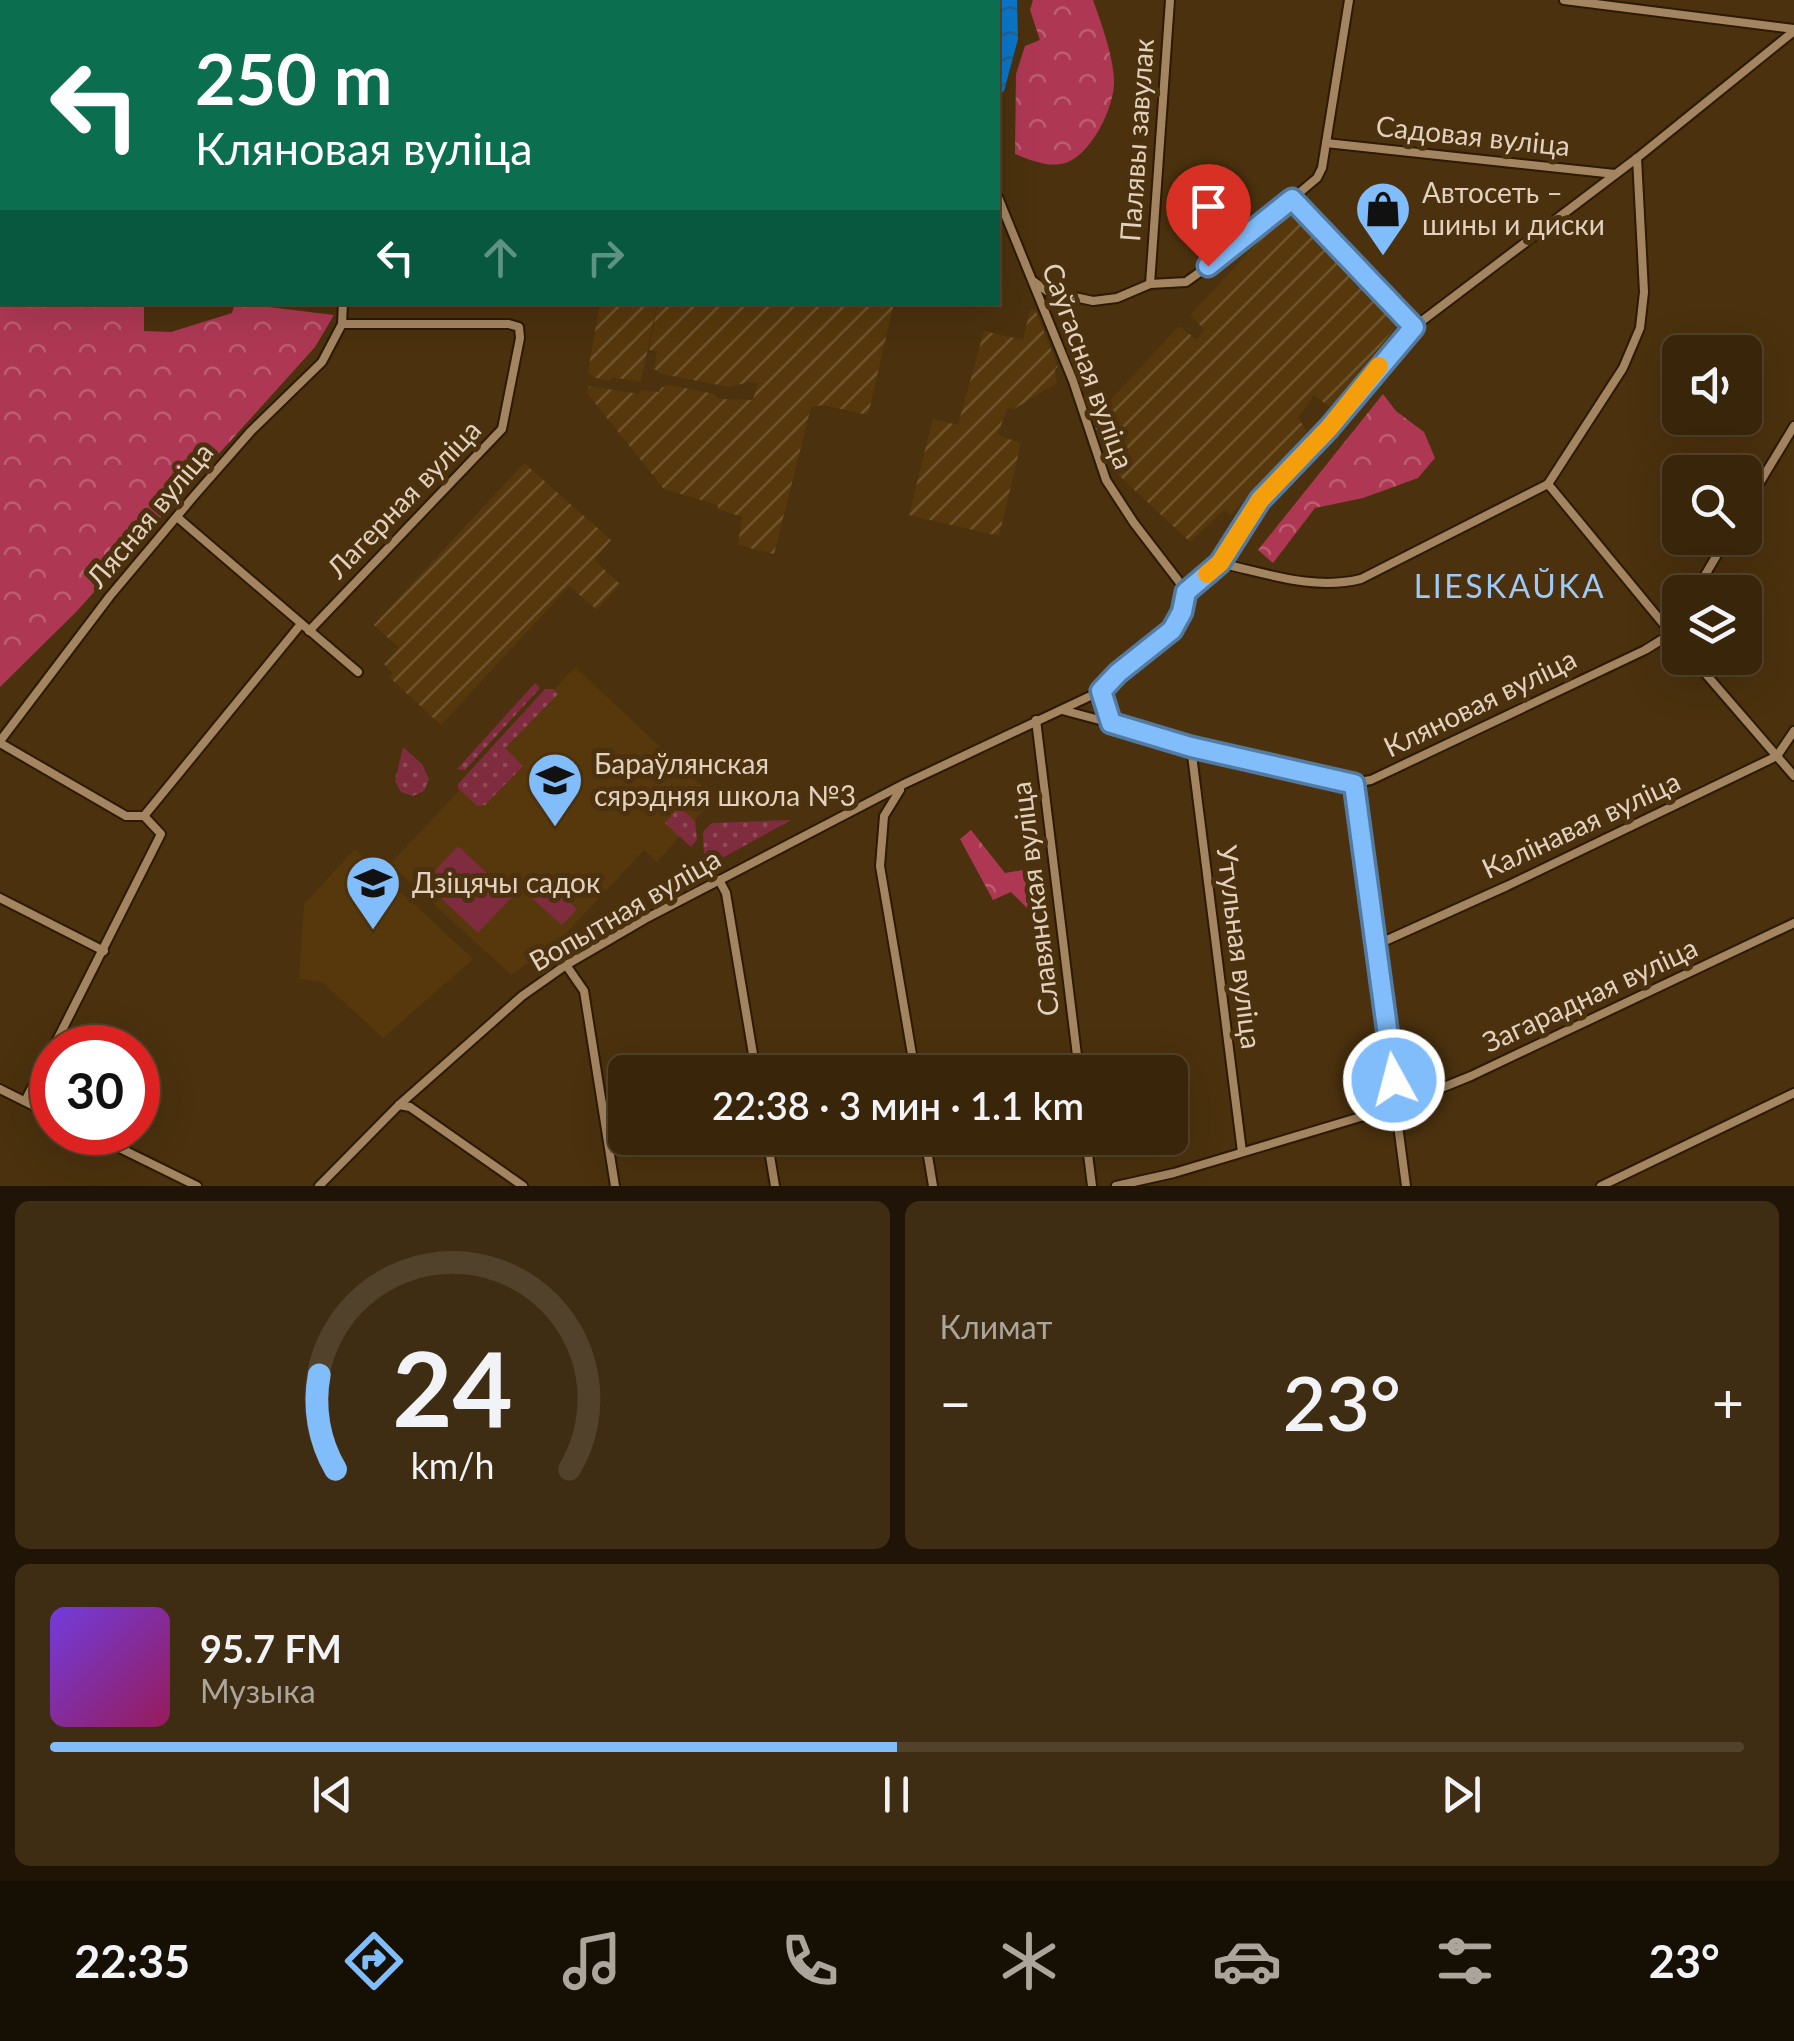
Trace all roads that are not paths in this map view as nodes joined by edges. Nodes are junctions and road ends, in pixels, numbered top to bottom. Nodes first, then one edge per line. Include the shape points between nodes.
1 (1170, 0) edge
2 (1349, 0) edge
3 (1564, 0) edge
4 (1660, 0) edge
5 (1659, 11) junction
6 (1794, 30) edge
7 (1326, 143) junction
8 (1637, 158) junction
9 (1615, 174) junction
10 (1292, 199) junction
11 (1000, 202) edge
12 (1033, 281) junction
13 (1150, 284) junction
14 (344, 305) edge
15 (342, 324) junction
16 (1414, 327) junction
17 (1794, 426) edge
18 (1762, 479) edge
19 (1548, 484) junction
20 (177, 517) junction
21 (1220, 563) junction
22 (1186, 592) junction
23 (1662, 622) edge
24 (306, 627) junction
25 (1662, 640) edge
26 (358, 672) dead end
27 (1707, 675) edge
28 (1101, 691) junction
29 (1062, 710) junction
30 (1036, 720) junction
31 (1111, 723) junction
32 (1794, 731) edge
33 (0, 742) edge
34 (1191, 747) junction
35 (1777, 756) junction
36 (1794, 776) edge
37 (904, 784) junction
38 (1354, 784) junction
39 (144, 816) junction
40 (720, 880) junction
41 (0, 898) edge
42 (1794, 923) edge
43 (1376, 945) junction
44 (104, 951) junction
45 (566, 965) junction
46 (65, 1025) edge
47 (753, 1055) edge
48 (911, 1055) edge
49 (1077, 1055) edge
50 (0, 1088) edge
51 (30, 1093) edge
52 (1794, 1093) edge
53 (26, 1101) junction
54 (30, 1103) edge
55 (399, 1105) junction
56 (1397, 1106) junction
57 (1242, 1152) junction
58 (134, 1155) edge
59 (770, 1155) edge
60 (929, 1155) edge
61 (1088, 1155) edge
62 (174, 1175) junction
63 (168, 1186) edge
64 (197, 1186) edge
65 (319, 1186) edge
66 (523, 1186) edge
67 (615, 1186) edge
68 (775, 1186) edge
69 (934, 1186) edge
70 (1092, 1186) edge
71 (1116, 1186) edge
72 (1406, 1186) edge
73 (1601, 1186) edge

1 - 13 street, Палявы завулак
2 - 7 street
3 - 5 street
4 - 5 street
5 - 6 street
6 - 8 street, Вопытная вуліца
7 - 9 street, Садовая вуліца
7 - 10 street via 1317,178
8 - 9 street, Вопытная вуліца
8 - 19 street via 1640,328 1623,368
9 - 16 street, Вопытная вуліца
10 - 13 street via 1186,282
10 - 16 street
11 - 12 street, Саўгасная вуліца
12 - 13 street via 1092,301
12 - 22 street, Саўгасная вуліца via 1106,480
14 - 15 street
15 - 20 street, Лясная вуліца via 322,362
15 - 24 street, Лагерная вуліца via 509,324 519,327 520,338 502,429
16 - 21 street, Вопытная вуліца via 1260,500
17 - 18 street
19 - 21 street via 1345,583 1324,585
19 - 23 street
20 - 24 street
20 - 33 street, Лясная вуліца
21 - 22 street, Вопытная вуліца
22 - 28 street, Вопытная вуліца via 1172,630
24 - 26 street
24 - 39 street, Лагерная вуліца
25 - 38 street, Кляновая вуліца
27 - 35 street
28 - 29 street, Вопытная вуліца
28 - 31 street
29 - 30 street, Вопытная вуліца
29 - 31 street
30 - 37 street, Вопытная вуліца
30 - 49 street, Славянская вуліца
31 - 34 street
32 - 35 street, Калінавая вуліца
33 - 39 street via 126,816
34 - 38 street
34 - 57 street, Утульная вуліца
35 - 36 street
35 - 43 street, Калінавая вуліца
37 - 40 street, Вопытная вуліца
37 - 48 street via 884,816 880,866
38 - 43 street
39 - 44 street via 161,834
40 - 45 street, Вопытная вуліца
40 - 47 street
41 - 44 street
42 - 56 street, Загарадная вуліца
43 - 56 street
44 - 46 street
45 - 55 street, Вопытная вуліца
45 - 67 street via 584,991
50 - 53 street
51 - 53 street
52 - 73 street
53 - 54 street
55 - 65 street, Вопытная вуліца
55 - 66 street
56 - 57 street, Загарадная вуліца
56 - 72 street
57 - 71 street, Загарадная вуліца
58 - 62 street
59 - 68 street
60 - 69 street
61 - 70 street
62 - 63 street
62 - 64 street

